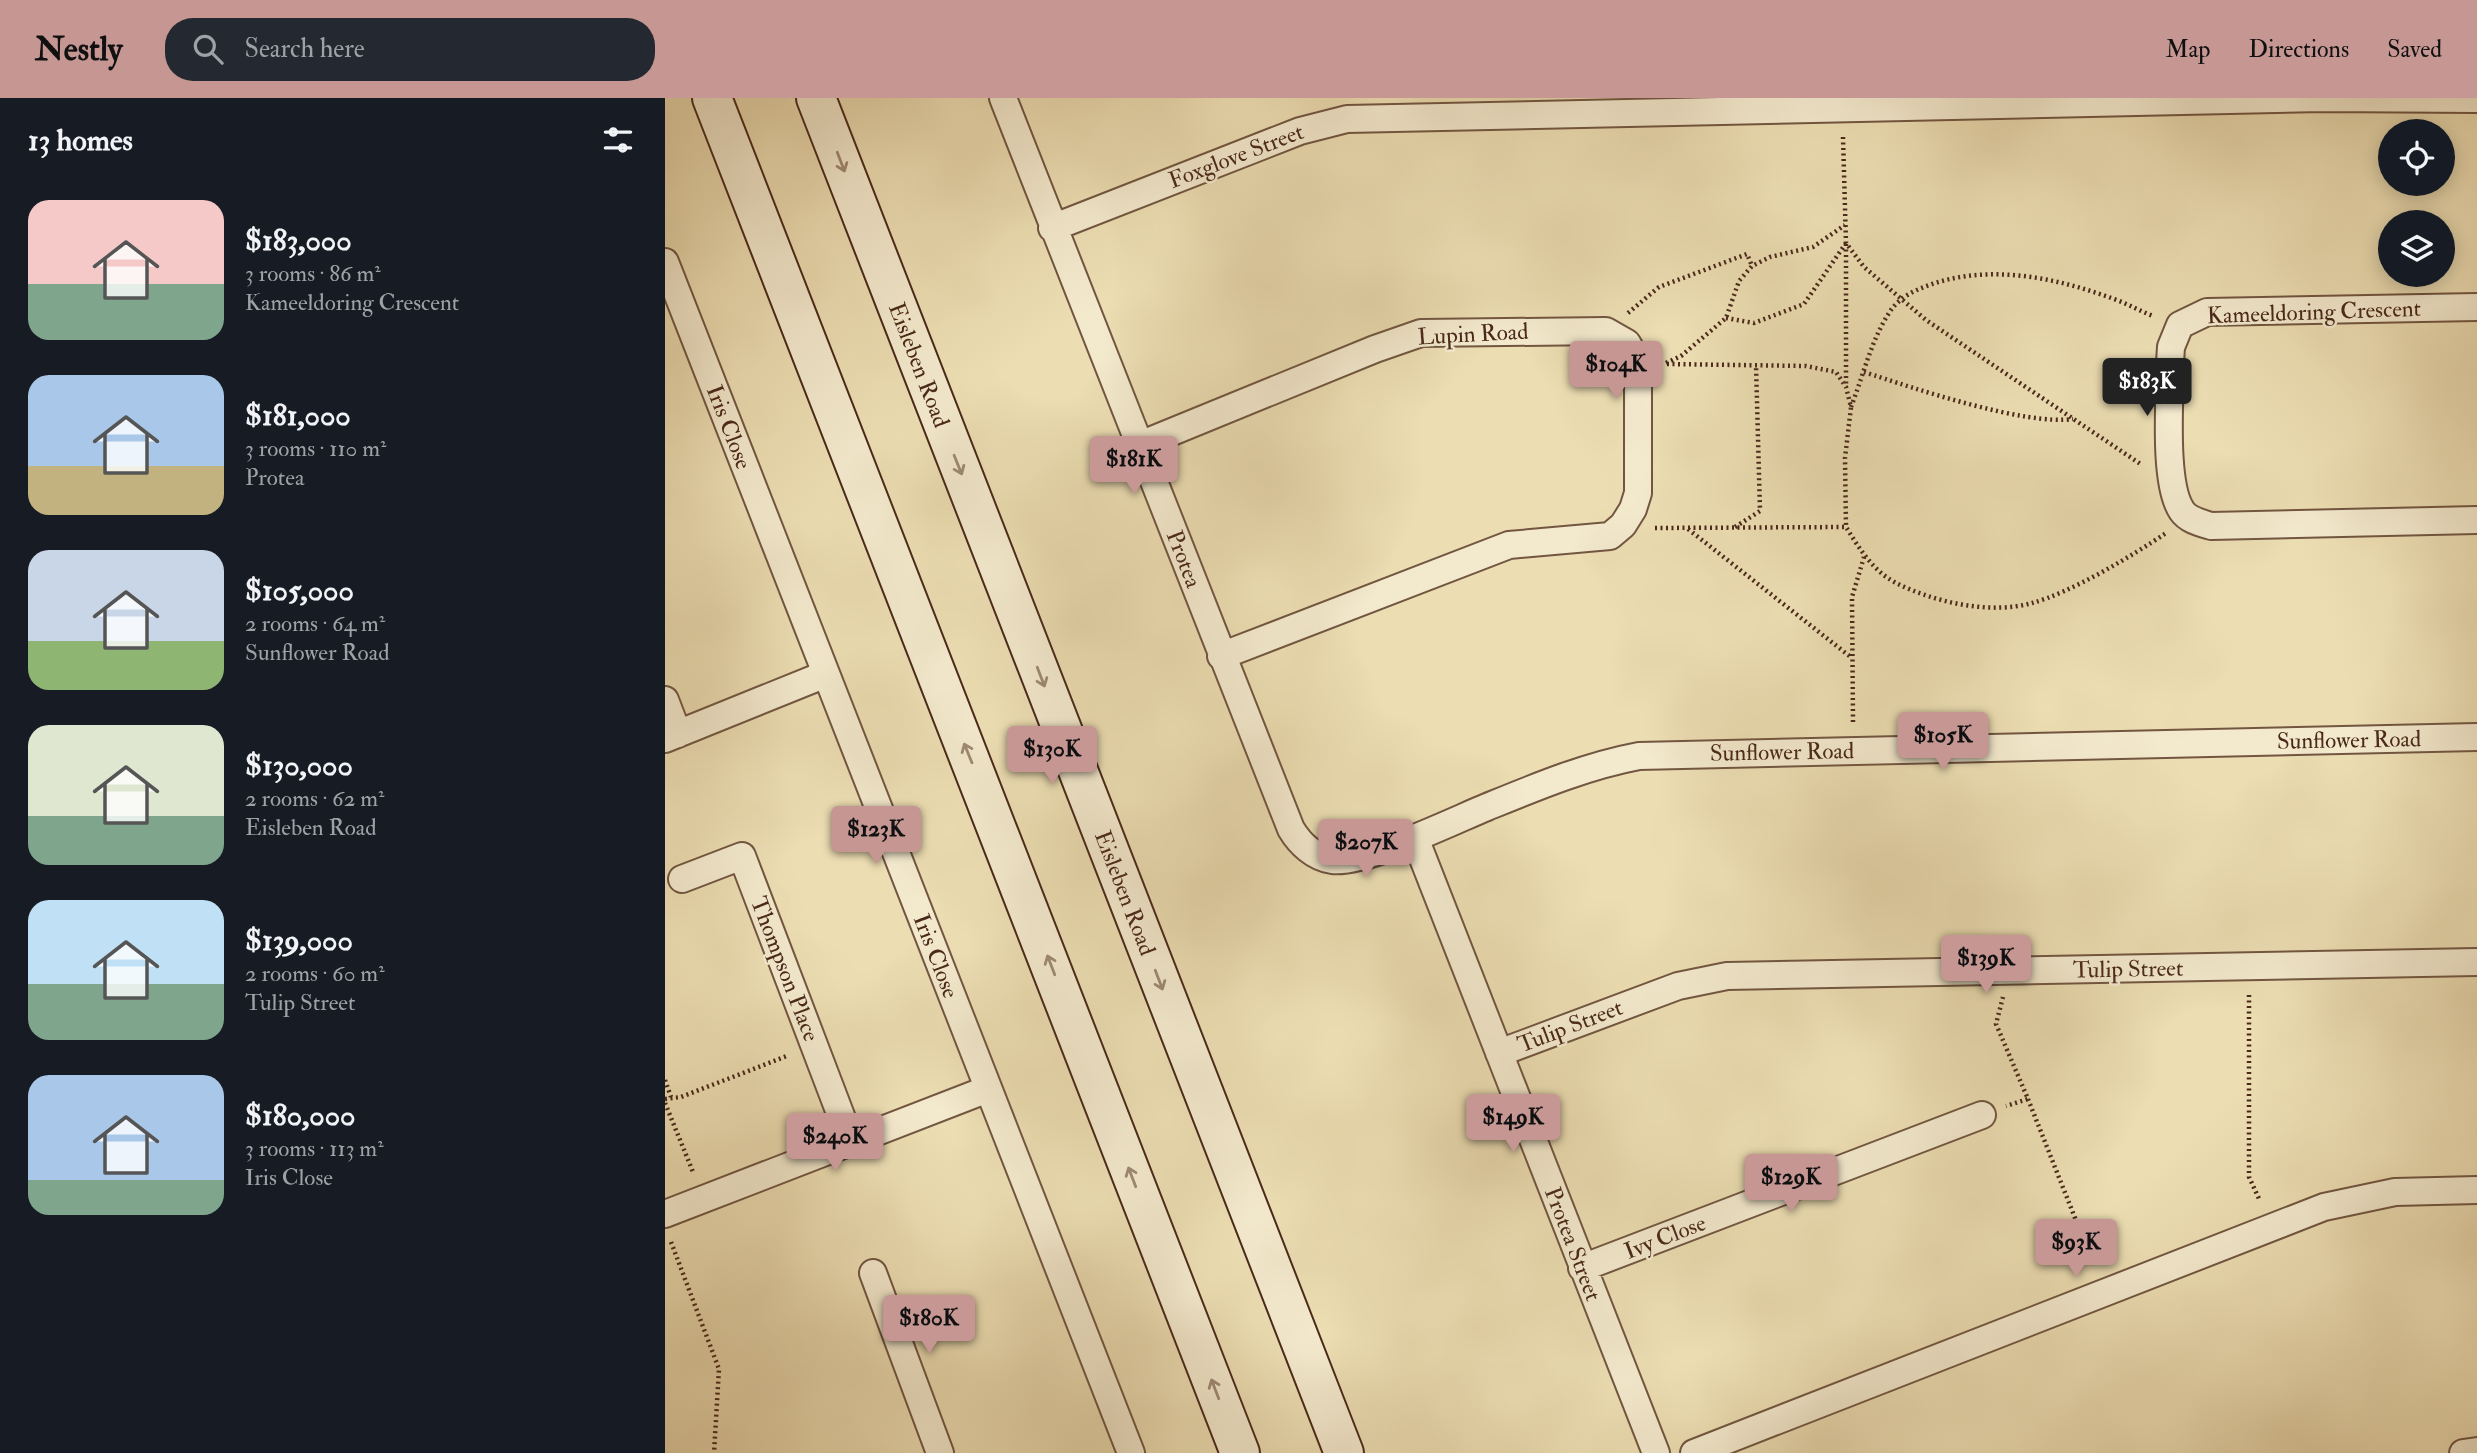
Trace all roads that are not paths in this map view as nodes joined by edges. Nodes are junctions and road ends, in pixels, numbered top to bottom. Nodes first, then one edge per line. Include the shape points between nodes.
1 (712, 98) edge
2 (816, 98) edge
3 (1003, 98) edge
4 (2477, 100) edge
5 (1052, 228) junction
6 (665, 262) edge
7 (2477, 307) edge
8 (1140, 445) junction
9 (2477, 520) edge
10 (1221, 656) junction
11 (826, 674) junction
12 (665, 700) edge
13 (671, 736) edge
14 (2477, 737) edge
15 (1415, 838) junction
16 (1316, 855) joint
17 (682, 879) dead end
18 (2477, 962) edge
19 (1499, 1053) junction
20 (988, 1089) junction
21 (1982, 1115) road end
22 (851, 1142) junction
23 (2477, 1190) edge
24 (666, 1223) edge
25 (1582, 1268) junction
26 (873, 1273) dead end
27 (2477, 1451) edge
28 (940, 1453) edge
29 (1131, 1453) edge
30 (1240, 1453) edge
31 (1344, 1453) edge
32 (1656, 1453) edge
33 (1694, 1453) edge
34 (2463, 1453) edge

30 -> 1 main road
2 -> 31 main road, Eisleben Road
3 - 5 street, Protea
4 - 5 street, Foxglove Street via 2323,98 1335,121
5 - 8 street, Protea
6 - 11 street, Iris Close
7 - 9 street, Kameeldoring Crescent via 2207,312 2180,325 2170,355 2172,483 2183,513 2211,526
8 - 10 street, Protea
8 - 10 street, Lupin Road via 1420,333 1606,331 1627,343 1638,362 1638,493 1623,525 1610,536 1509,545
10 - 16 street, Protea via 1291,829
11 - 13 street
11 - 20 street, Iris Close
12 - 13 street
14 - 15 street, Sunflower Road via 1664,755 1610,762
15 - 16 street, Sunflower Road via 1349,859
15 - 19 street, Protea Street
17 - 22 street, Thompson Place via 742,856
18 - 19 street, Tulip Street via 1701,979
19 - 25 street, Protea Street
20 - 22 street
20 - 29 street, Iris Close
21 - 25 street, Ivy Close
22 - 24 street
23 - 33 street via 2368,1195 2272,1227
25 - 32 street, Protea Street
26 - 28 street
27 - 34 street

